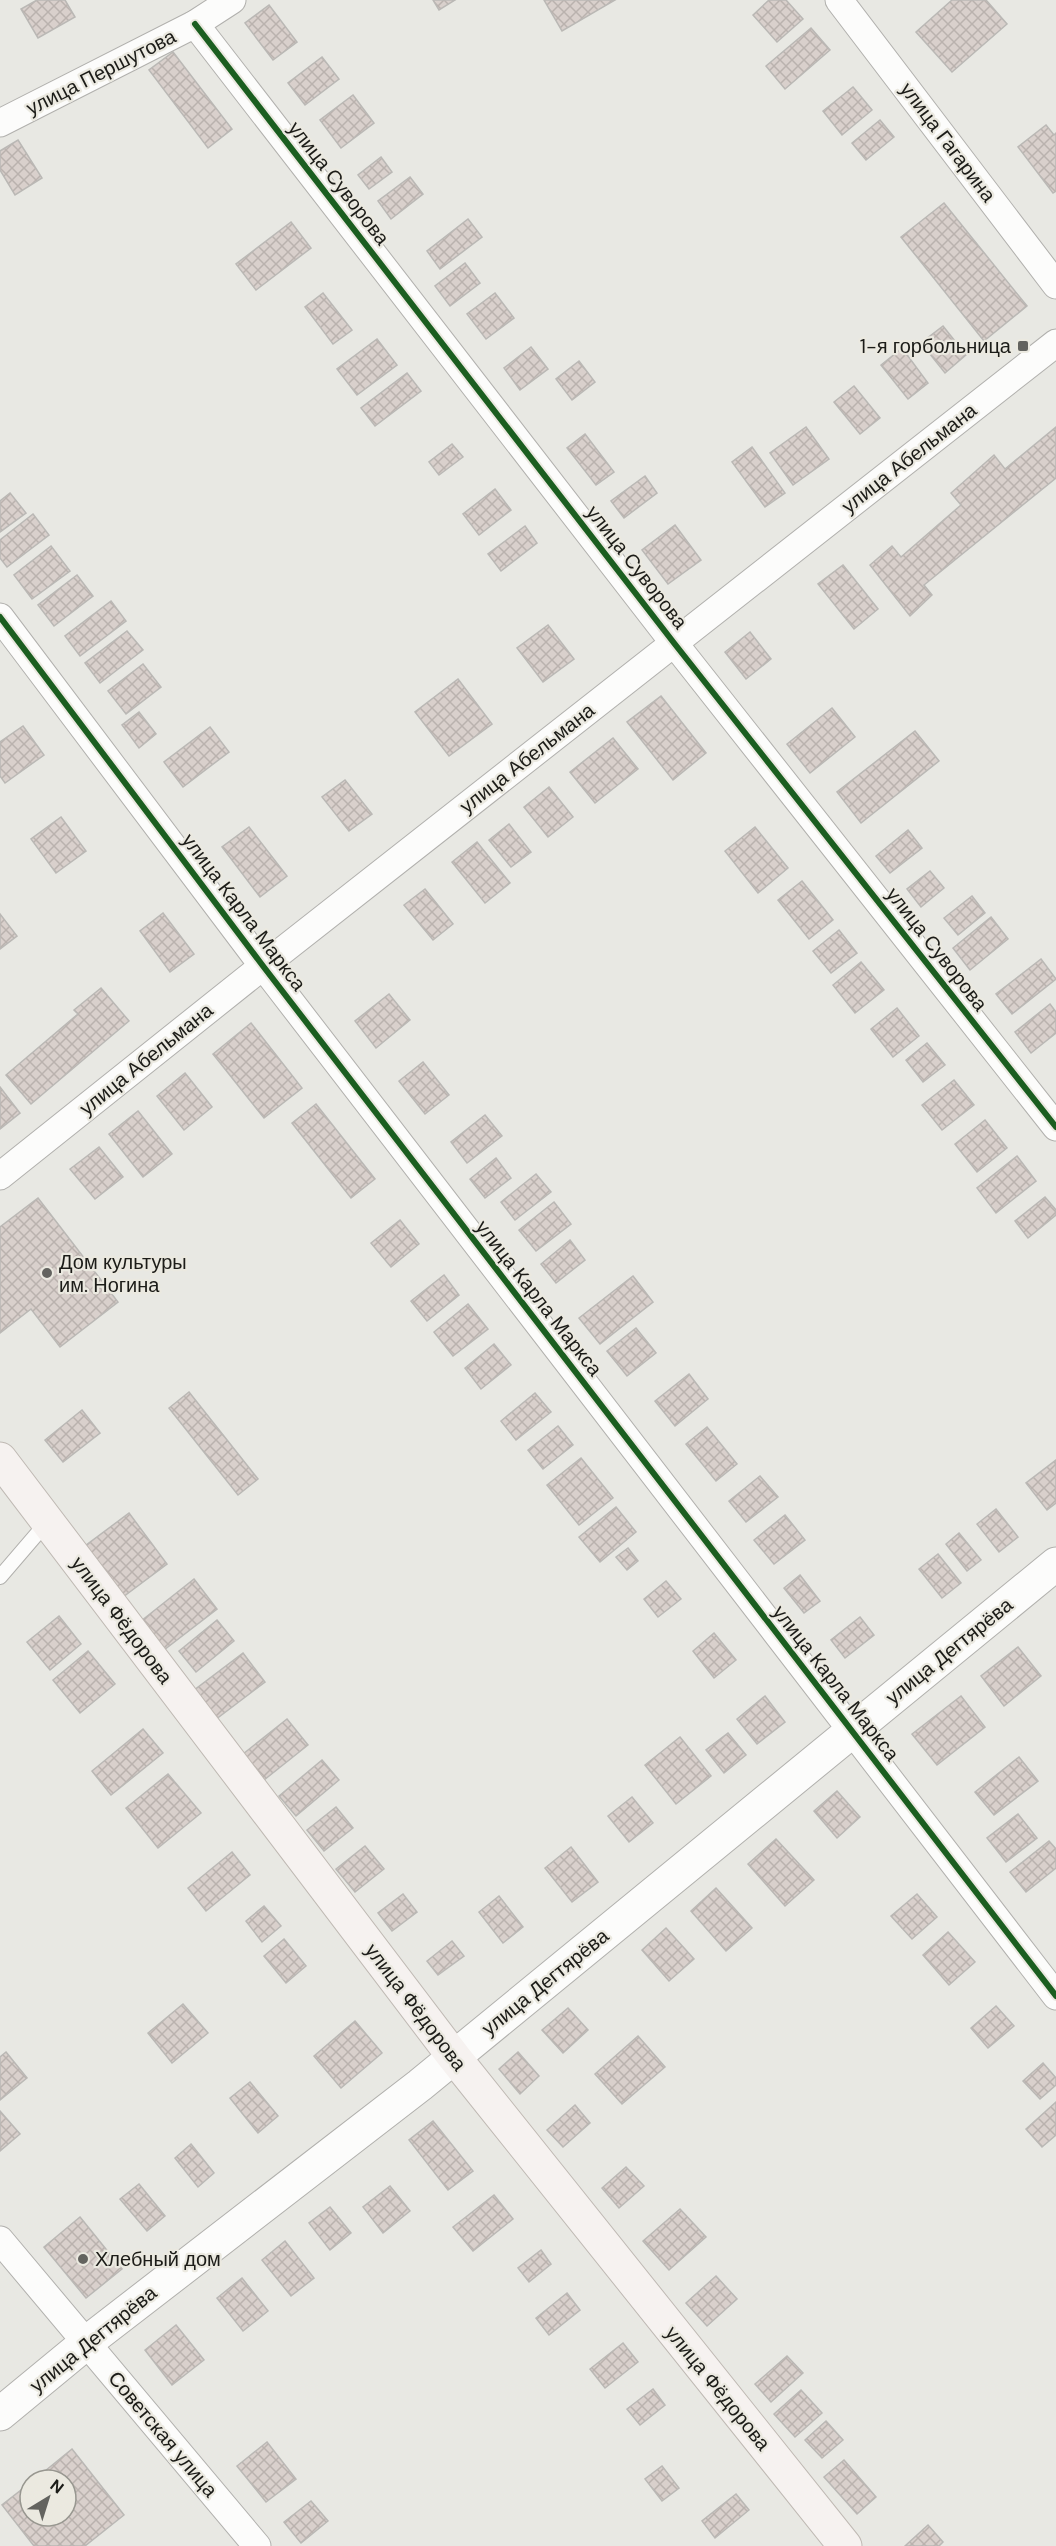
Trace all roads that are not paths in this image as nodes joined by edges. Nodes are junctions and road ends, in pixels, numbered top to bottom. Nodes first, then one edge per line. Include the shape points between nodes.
1 (232, 0) edge
2 (839, 0) edge
3 (195, 24) junction
4 (0, 123) edge
5 (1056, 285) edge
6 (1056, 343) edge
7 (0, 617) edge
8 (674, 643) junction
9 (263, 966) junction
10 (1056, 1127) edge
11 (0, 1176) edge
12 (0, 1459) edge
13 (48, 1521) junction
14 (1056, 1564) edge
15 (0, 1577) edge
16 (852, 1730) junction
17 (1056, 1996) edge
18 (454, 2057) junction
19 (0, 2240) edge
20 (86, 2343) junction
21 (0, 2414) edge
22 (257, 2546) edge
23 (845, 2546) edge

1 - 3 street, улица Першутова
2 - 5 street, улица Гагарина
3 - 4 street, улица Першутова
3 - 8 street, улица Суворова
6 - 8 street, улица Абельмана
7 - 9 street, улица Карла Маркса
8 - 9 street, улица Абельмана
8 - 10 street, улица Суворова
9 - 11 street, улица Абельмана
9 - 16 street, улица Карла Маркса
12 - 13 main road, улица Фёдорова
13 - 15 lane
13 - 18 main road, улица Фёдорова
14 - 16 main road, улица Дегтярёва
16 - 17 street, улица Карла Маркса
16 - 18 main road, улица Дегтярёва
18 - 20 main road, улица Дегтярёва
18 - 23 main road, улица Фёдорова
19 - 20 street, Советская улица
20 - 21 main road, улица Дегтярёва
20 - 22 street, Советская улица

